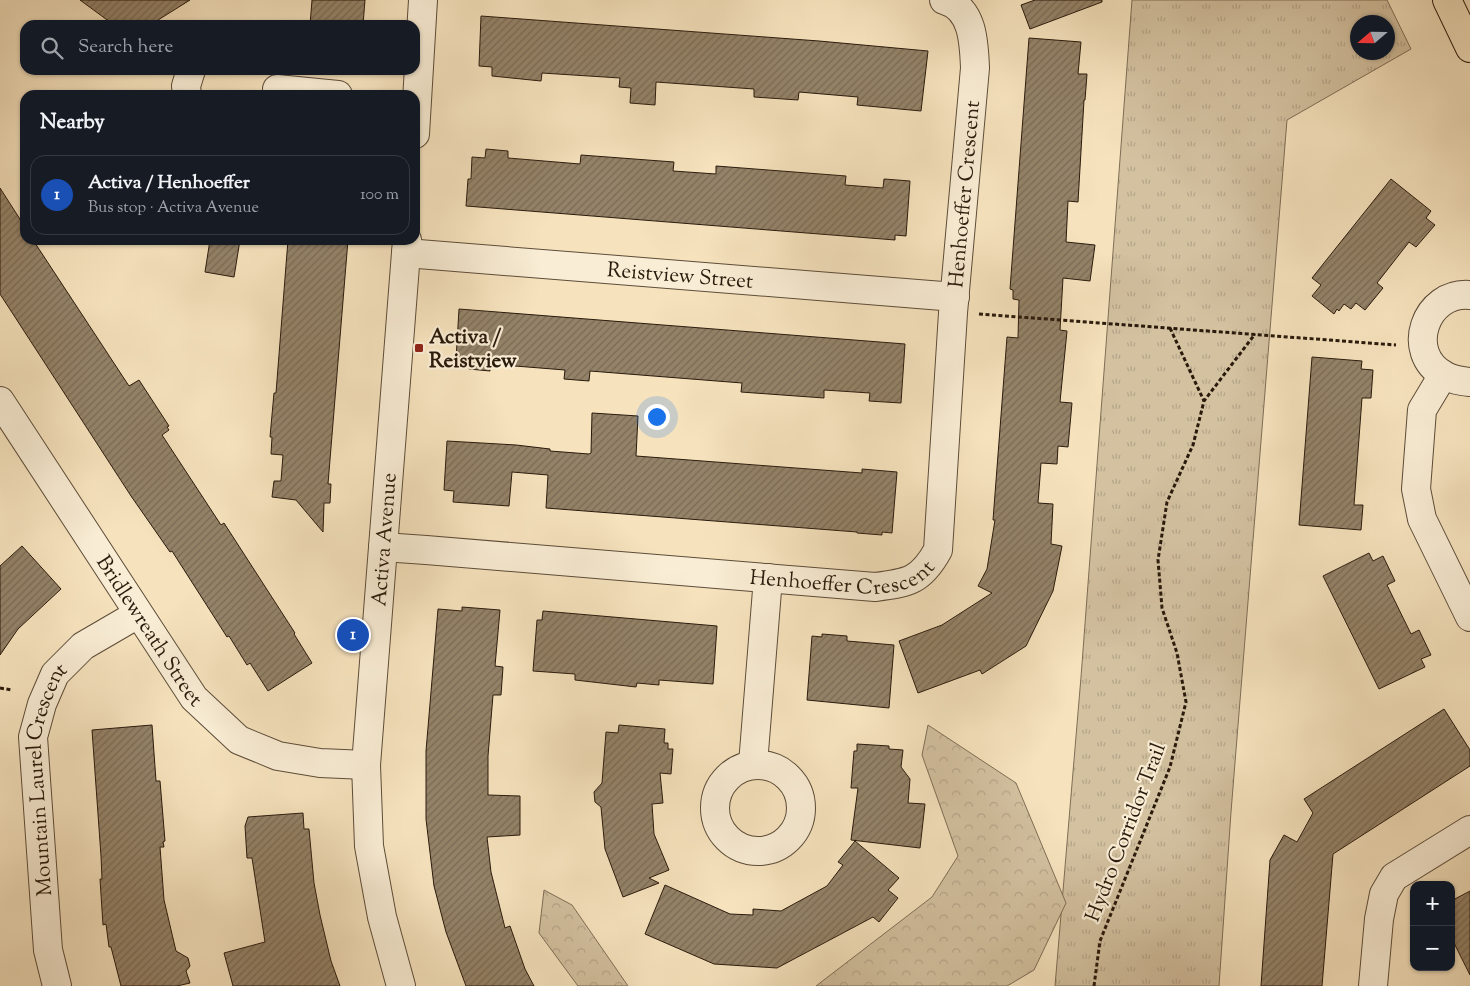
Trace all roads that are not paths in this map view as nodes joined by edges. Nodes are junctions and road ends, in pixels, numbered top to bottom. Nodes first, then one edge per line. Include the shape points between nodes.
1 (423, 0) edge
2 (944, 0) edge
3 (1447, 0) edge
4 (420, 44) edge
5 (1470, 48) edge
6 (189, 75) edge
7 (418, 75) edge
8 (275, 85) edge
9 (186, 90) edge
10 (306, 90) edge
11 (417, 90) edge
12 (407, 246) edge
13 (1470, 294) edge
14 (954, 305) junction
15 (1443, 375) junction
16 (1470, 382) edge
17 (0, 401) edge
18 (382, 548) junction
19 (768, 578) junction
20 (138, 614) junction
21 (1470, 617) edge
22 (753, 764) dead end
23 (366, 765) junction
24 (1470, 830) edge
25 (57, 986) edge
26 (401, 986) edge
27 (1373, 986) edge

1 - 4 street
2 - 14 street, Henhoeffer Crescent via 952,2 966,15 974,41 975,68
3 - 5 main road
6 - 9 street
7 - 11 street
8 - 10 street
12 - 14 street, Reistview Street
12 - 18 street, Activa Avenue
13 - 15 street via 1441,302 1430,312 1424,325 1425,353 1432,366
14 - 19 street, Henhoeffer Crescent via 938,550 929,566 901,584 875,587
15 - 16 street
15 - 21 street via 1422,410 1416,489 1422,519
17 - 20 street, Bridlewreath Street
18 - 19 street, Henhoeffer Crescent
18 - 23 street, Activa Avenue
19 - 22 street
20 - 23 street, Bridlewreath Street via 194,698 239,740 278,756 320,763
20 - 25 street, Mountain Laurel Crescent via 83,646 55,674 42,704 34,737 48,950
23 - 26 street, Activa Avenue via 369,846 382,917
24 - 27 street via 1394,877 1384,894 1378,918

